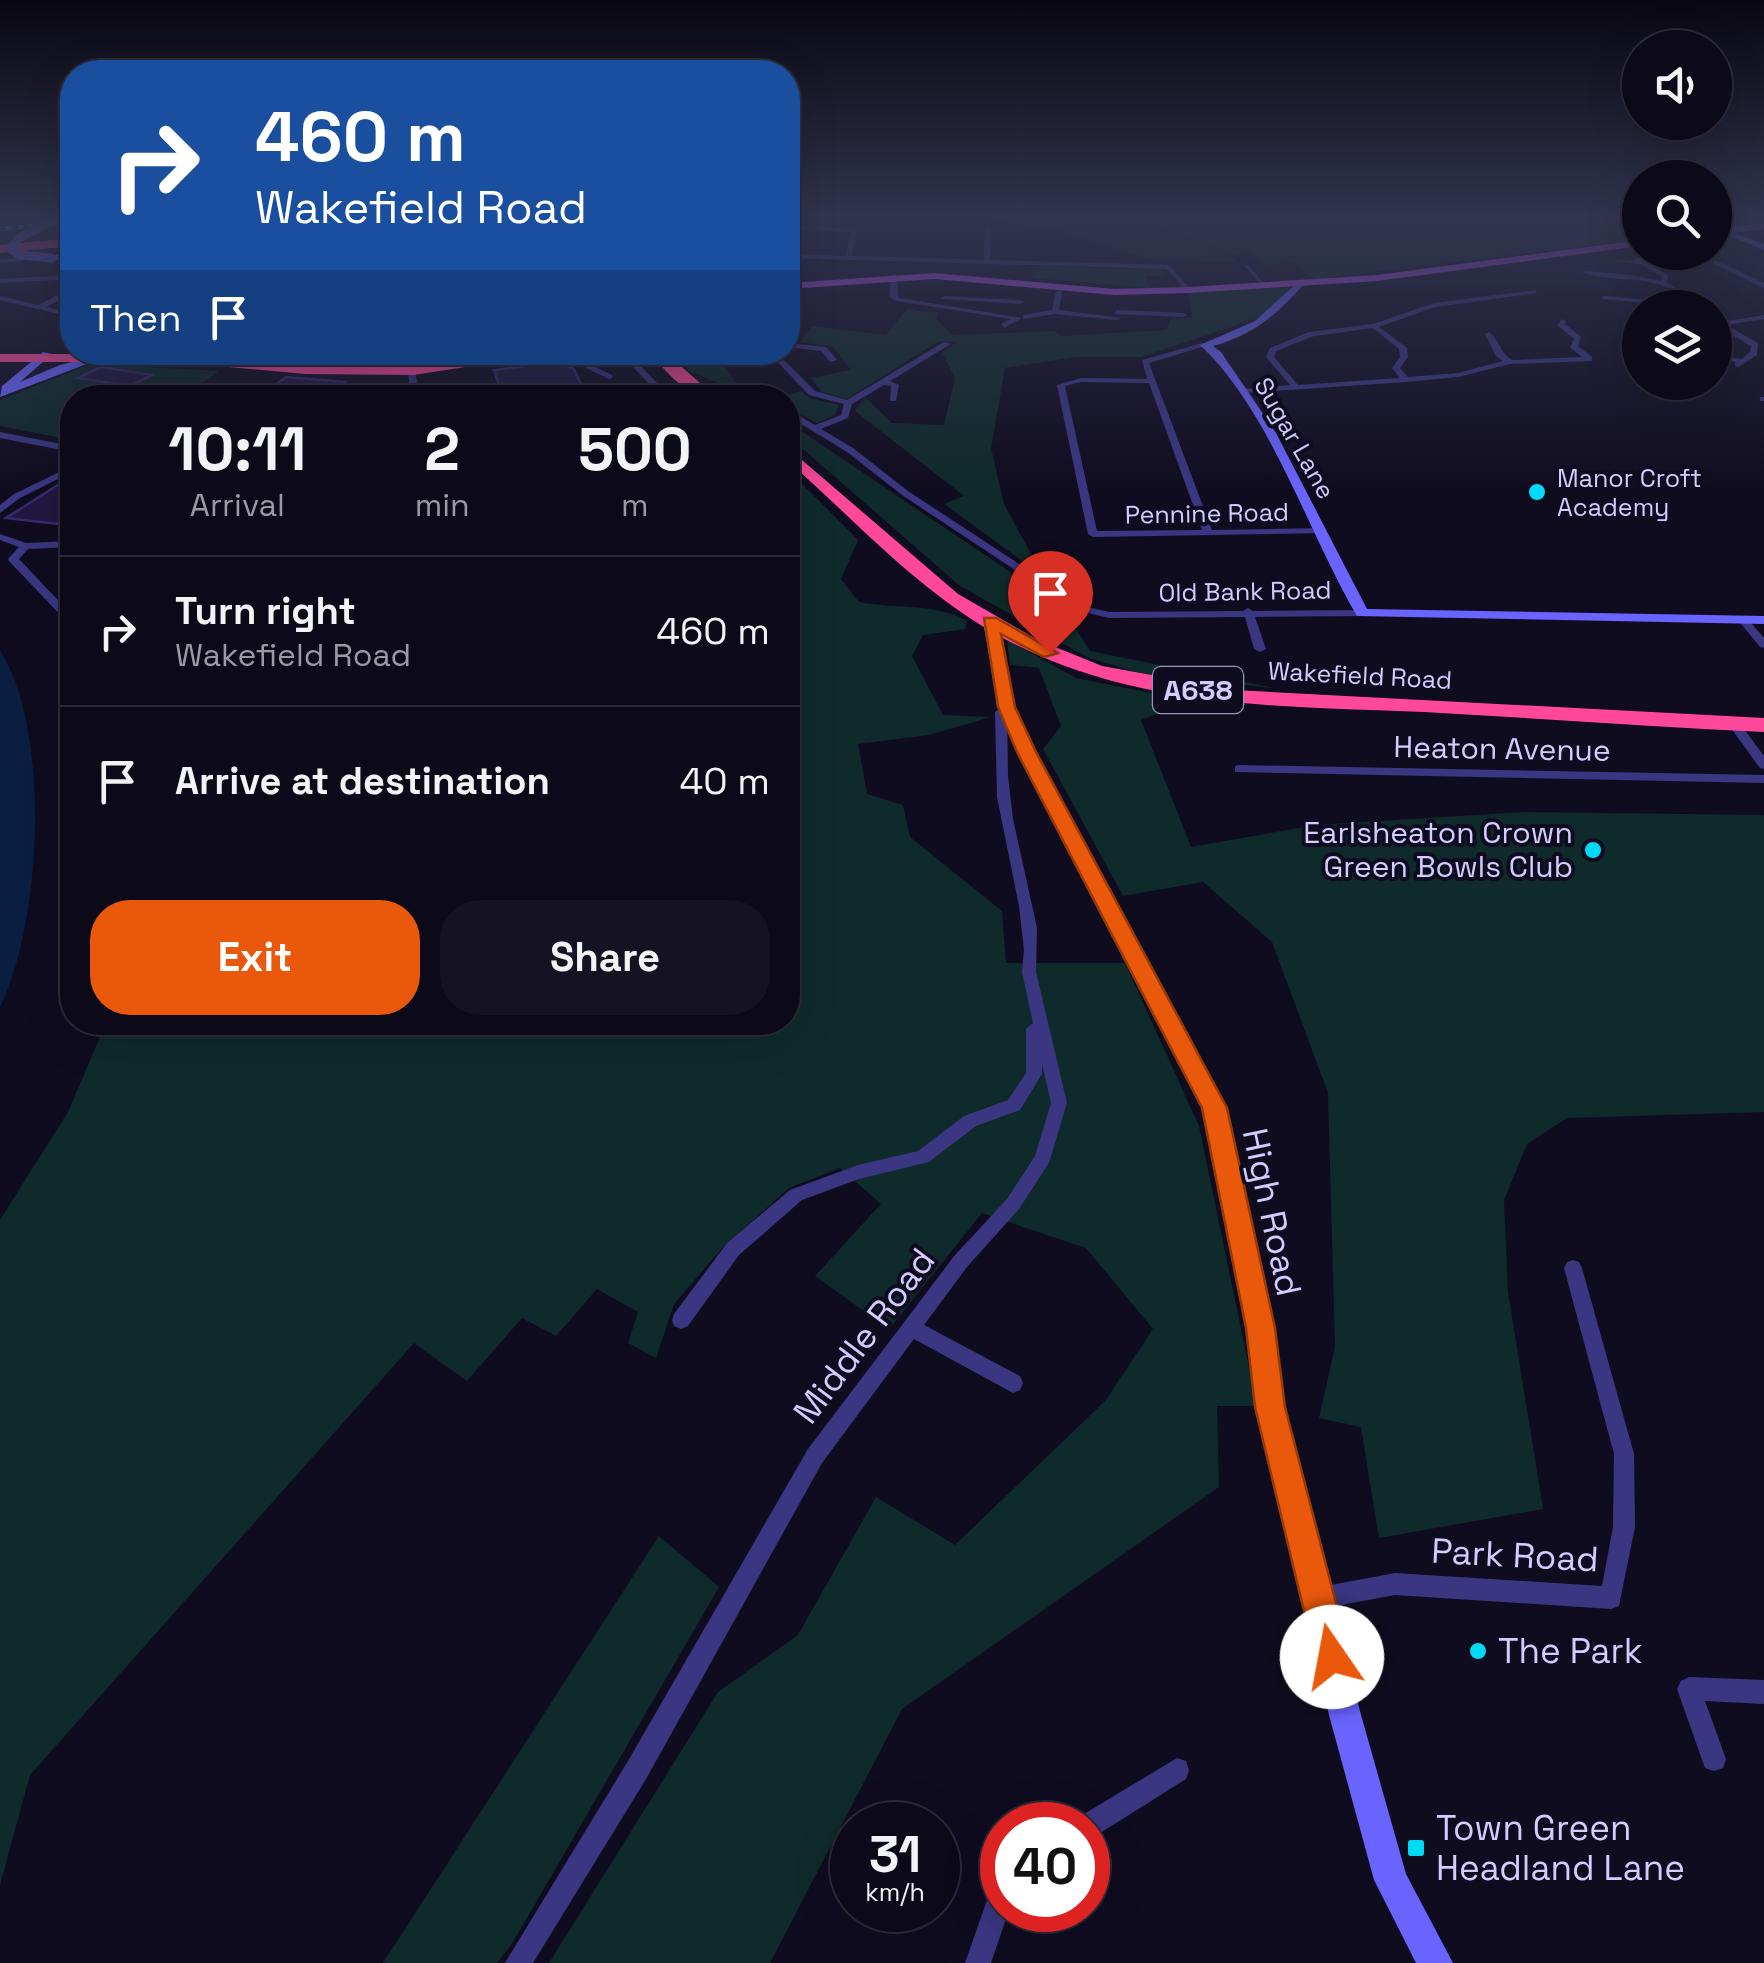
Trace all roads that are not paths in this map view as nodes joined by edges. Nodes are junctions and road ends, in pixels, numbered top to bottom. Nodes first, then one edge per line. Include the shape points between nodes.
1 (38, 308) edge
2 (949, 308) edge
3 (1005, 308) edge
4 (1056, 308) edge
5 (1116, 308) edge
6 (1281, 308) edge
7 (1427, 308) edge
8 (1021, 310) joint
9 (1055, 312) junction
10 (60, 313) edge
11 (1183, 316) dead end
12 (1764, 317) edge
13 (1117, 319) junction
14 (1732, 321) edge
15 (1547, 323) dead end
16 (1004, 326) dead end
17 (1374, 326) junction
18 (1732, 332) edge
19 (1502, 333) dead end
20 (947, 344) dead end
21 (1204, 345) junction
22 (800, 346) edge
23 (0, 355) edge
24 (60, 356) edge
25 (43, 357) junction
26 (833, 360) dead end
27 (1732, 361) edge
28 (1510, 362) junction
29 (66, 365) edge
30 (276, 365) edge
31 (315, 365) edge
32 (425, 365) edge
33 (430, 365) edge
34 (582, 365) edge
35 (635, 365) edge
36 (672, 365) edge
37 (784, 365) edge
38 (411, 367) junction
39 (310, 368) junction
40 (609, 376) dead end
41 (1406, 380) junction
42 (688, 382) junction
43 (883, 382) junction
44 (1149, 382) junction
45 (410, 385) edge
46 (654, 385) edge
47 (692, 385) edge
48 (698, 385) edge
49 (1296, 387) junction
50 (1243, 391) junction
51 (0, 393) edge
52 (893, 399) dead end
53 (848, 403) junction
54 (800, 419) edge
55 (816, 428) junction
56 (0, 435) edge
57 (60, 447) edge
58 (800, 464) edge
59 (60, 474) edge
60 (0, 510) edge
61 (1323, 531) junction
62 (1208, 532) junction
63 (0, 537) edge
64 (60, 545) edge
65 (25, 546) junction
66 (60, 608) edge
67 (1248, 611) junction
68 (1362, 613) junction
69 (1742, 619) junction
70 (1764, 620) edge
71 (990, 622) junction
72 (1764, 645) edge
73 (1260, 649) dead end
74 (1006, 707) junction
75 (1734, 724) junction
76 (1764, 725) edge
77 (1764, 765) edge
78 (1239, 769) dead end
79 (1764, 779) edge
80 (1029, 972) junction
81 (1573, 1268) dead end
82 (682, 1320) dead end
83 (913, 1329) junction
84 (1014, 1383) dead end
85 (1320, 1598) junction
86 (1764, 1692) edge
87 (1714, 1758) dead end
88 (1177, 1770) dead end
89 (1110, 1812) edge
90 (988, 1932) edge
91 (518, 1963) edge
92 (978, 1963) edge
93 (1435, 1963) edge

1 - 10 street
2 - 16 street via 1018,318
3 - 8 street
4 - 9 street
5 - 13 street
6 - 21 street via 1253,329
7 - 17 street
8 - 9 street
9 - 13 street
11 - 13 street
12 - 14 street
15 - 28 street via 1562,323 1589,359
17 - 41 street via 1403,348 1396,368
17 - 49 street via 1312,334 1274,350 1270,357
18 - 27 street via 1754,345 1754,353
19 - 28 street via 1484,333
20 - 43 street
21 - 44 street via 1145,362
21 - 50 street, Sugar Lane
22 - 26 street via 823,349
23 - 25 highway
24 - 25 highway
25 - 51 street
28 - 41 street
29 - 51 street
30 - 39 highway
31 - 39 street
32 - 38 highway
33 - 38 highway
34 - 40 street
35 - 46 street
36 - 42 highway
37 - 53 street via 812,393
38 - 39 highway
38 - 45 street
41 - 49 street
42 - 47 highway
42 - 48 street
43 - 52 street via 895,386
43 - 53 street
44 - 62 street
44 - 62 street, Pennine Road via 1061,385 1094,534
49 - 50 street
50 - 61 street, Sugar Lane
53 - 55 street via 845,416
54 - 55 street, Old Bank Road
55 - 67 street, Old Bank Road via 1079,608 1109,616
56 - 57 street
58 - 71 highway, Wakefield Road / A638 via 901,559
59 - 60 street
61 - 62 street, Pennine Road
61 - 68 street, Sugar Lane
63 - 65 street
64 - 65 street
65 - 66 street via 13,559
67 - 68 street, Old Bank Road
67 - 73 street
68 - 69 street, Old Bank Road
69 - 70 street, Old Bank Road
69 - 72 street
71 - 74 street, High Road
71 - 75 highway, Wakefield Road / A638 via 1081,666 1150,685
74 - 80 street, Middle Road via 1000,716 1003,797 1026,900
74 - 85 street, High Road via 1215,1108 1261,1328 1270,1407
75 - 76 highway, Wakefield Road / A638
75 - 77 street
78 - 79 street, Heaton Avenue
80 - 82 street via 1024,985 1036,1036 1034,1074 1014,1106 970,1121 923,1156 796,1195 733,1248
80 - 83 street, Middle Road via 1058,1103 1042,1158
81 - 85 street, Park Road via 1624,1454 1624,1527 1612,1598 1395,1584
83 - 84 street
83 - 91 street, Middle Road via 815,1456 637,1770
85 - 93 street, High Road via 1391,1880
86 - 87 street via 1689,1689
88 - 89 street
90 - 92 street

